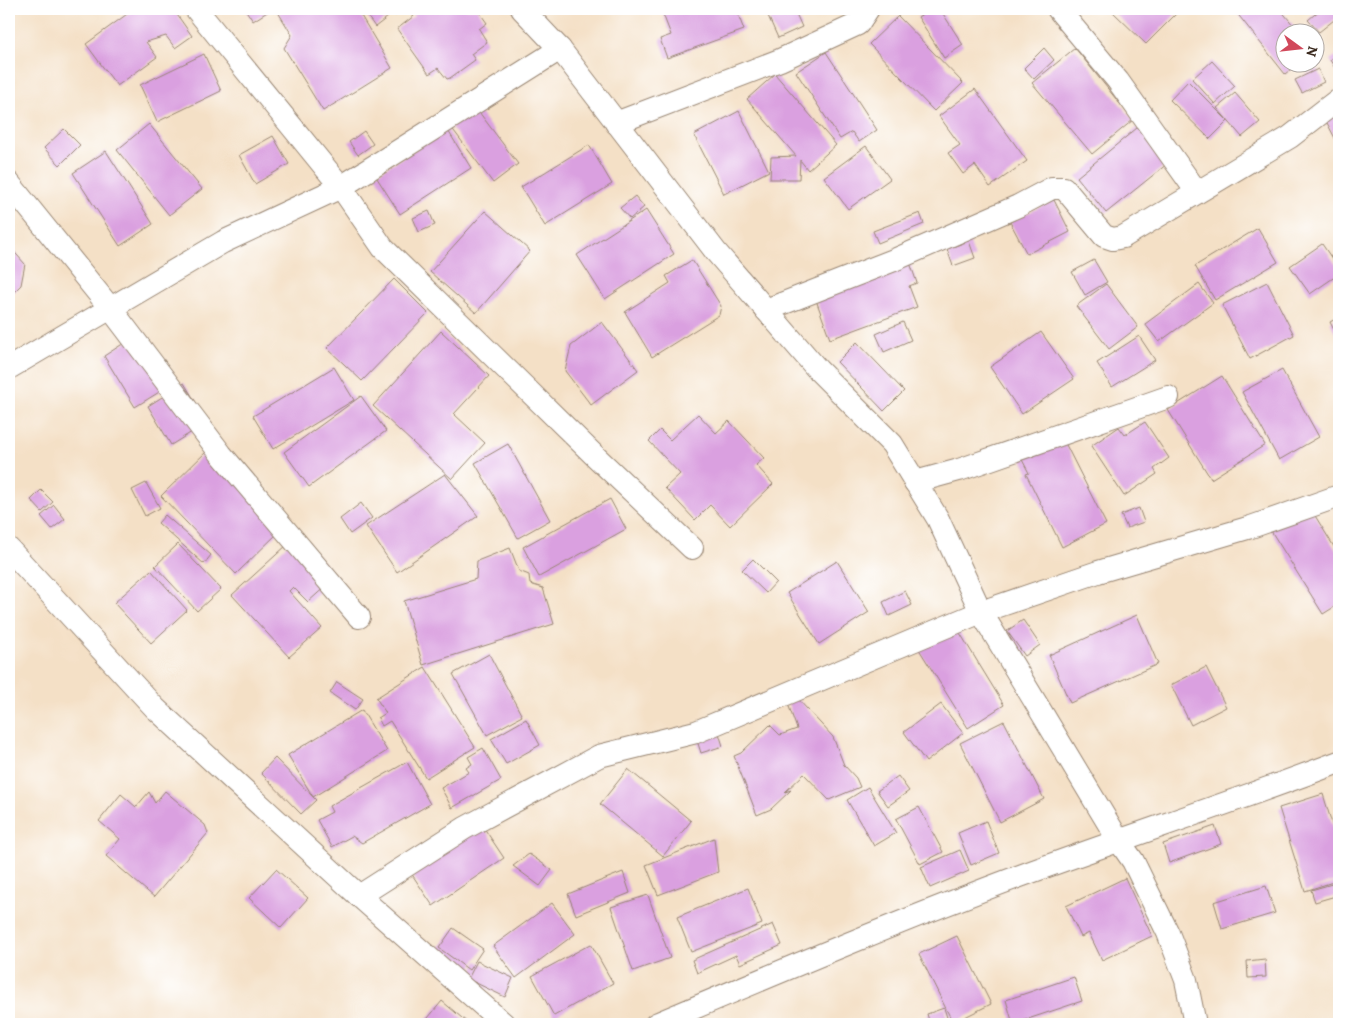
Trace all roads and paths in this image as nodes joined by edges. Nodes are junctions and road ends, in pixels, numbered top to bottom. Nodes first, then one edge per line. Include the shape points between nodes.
1 (196, 9) edge
2 (522, 9) edge
3 (868, 9) edge
4 (1058, 9) edge
5 (560, 49) junction
6 (1339, 99) edge
7 (616, 123) junction
8 (9, 183) edge
9 (341, 187) junction
10 (1197, 192) junction
11 (111, 309) junction
12 (766, 310) junction
13 (9, 368) edge
14 (1168, 397) dead end
15 (915, 482) junction
16 (1339, 496) edge
17 (692, 548) dead end
18 (9, 549) edge
19 (981, 612) junction
20 (359, 617) dead end
21 (1339, 762) edge
22 (1119, 841) junction
23 (359, 896) junction
24 (504, 1024) edge
25 (656, 1024) edge
26 (1195, 1024) edge

1 - 9 street
2 - 5 street
3 - 7 street via 858,24 780,60
4 - 10 street via 1118,82
5 - 7 street
5 - 9 street
6 - 10 street via 1290,137
7 - 12 street via 716,252
8 - 11 street
9 - 11 street via 223,242
9 - 17 street via 383,248
10 - 12 street via 1123,238 1113,239 1104,236 1064,188 1052,188 894,260
11 - 13 street
11 - 20 street via 220,454
12 - 15 street via 818,370 892,444
14 - 15 street via 959,470
15 - 19 street via 938,519
16 - 19 street
18 - 23 street via 155,708
19 - 22 street
19 - 23 street via 696,732 599,756 465,828
21 - 22 street
22 - 25 street via 855,940
22 - 26 street via 1133,861 1168,932 1186,980
23 - 24 street

